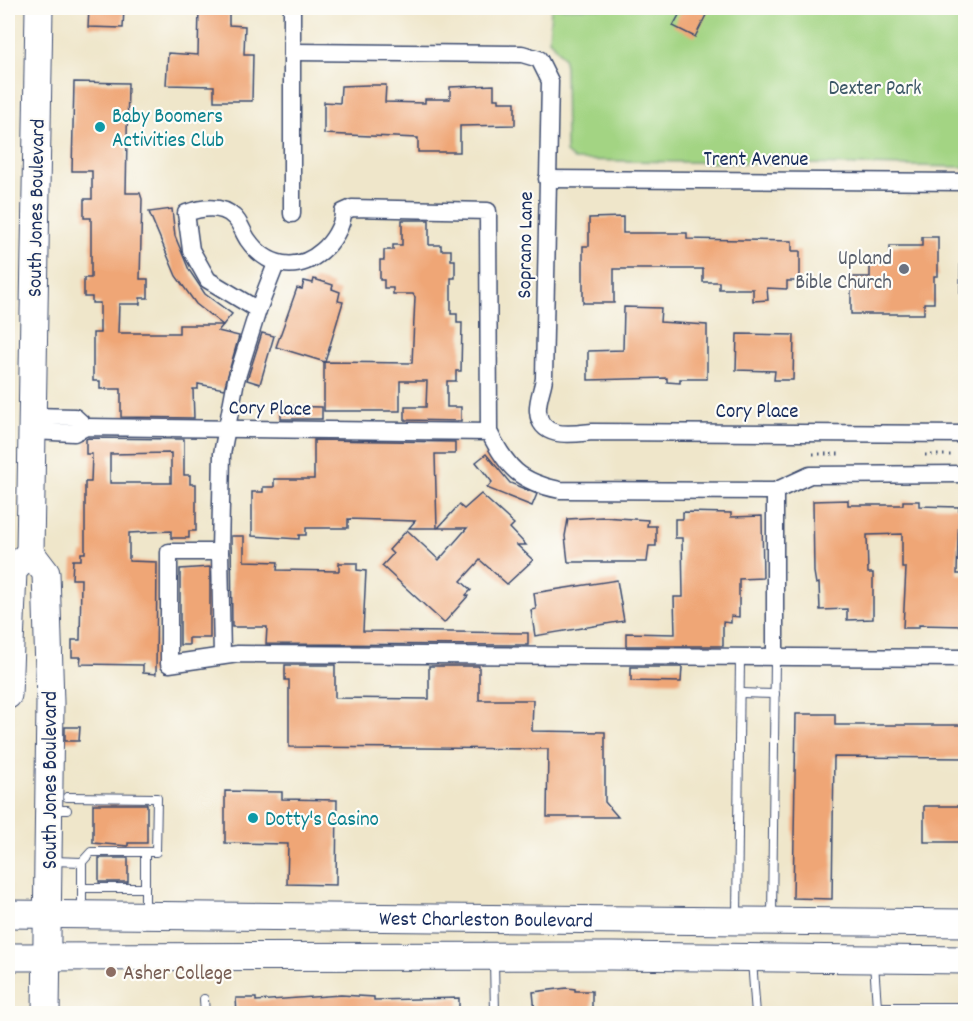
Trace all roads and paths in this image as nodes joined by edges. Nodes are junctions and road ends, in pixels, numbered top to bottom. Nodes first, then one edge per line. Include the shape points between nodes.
1 (39, 8) edge
2 (292, 8) edge
3 (293, 52) junction
4 (547, 179) junction
5 (966, 182) edge
6 (292, 214) dead end
7 (965, 233) edge
8 (276, 264) junction
9 (964, 308) dead end
10 (258, 310) junction
11 (31, 424) junction
12 (227, 429) junction
13 (549, 430) joint
14 (489, 432) junction
15 (966, 434) edge
16 (813, 454) dead end
17 (841, 454) dead end
18 (925, 454) dead end
19 (953, 454) dead end
20 (966, 474) edge
21 (775, 491) junction
22 (30, 552) junction
23 (220, 552) junction
24 (222, 656) junction
25 (740, 658) junction
26 (775, 658) junction
27 (966, 658) edge
28 (740, 693) junction
29 (775, 694) junction
30 (8, 695) edge
31 (61, 806) junction
32 (145, 852) junction
33 (49, 861) junction
34 (82, 862) junction
35 (146, 888) junction
36 (82, 901) junction
37 (8, 914) edge
38 (48, 914) junction
39 (146, 916) junction
40 (637, 918) junction
41 (737, 920) junction
42 (772, 920) junction
43 (966, 923) edge
44 (494, 956) junction
45 (636, 956) junction
46 (8, 957) edge
47 (47, 958) junction
48 (752, 958) junction
49 (874, 959) junction
50 (966, 960) edge
51 (204, 999) dead end
52 (966, 1007) edge
53 (877, 1010) edge
54 (851, 1013) edge
55 (46, 1014) edge
56 (205, 1014) edge
57 (495, 1014) edge
58 (756, 1014) edge
59 (774, 1014) edge

1 - 11 main road, South Jones Boulevard
2 - 3 street
3 - 4 street, Soprano Lane via 522,54 539,59 550,81
3 - 6 street
4 - 5 street, Trent Avenue
4 - 13 street, Soprano Lane via 544,378 538,411 542,425
7 - 9 lane
8 - 10 street
8 - 10 street via 249,241 234,216 202,207 186,213 191,250 208,280
8 - 14 street via 311,261 330,244 344,212 352,208 488,211
10 - 12 street via 236,380
11 - 12 street, Cory Place via 75,417 86,427
11 - 22 main road, South Jones Boulevard
12 - 14 street, Cory Place
12 - 23 street via 222,454
13 - 15 street, Cory Place via 569,435
14 - 21 street via 502,458 538,486 560,490
16 - 17 path
18 - 19 path
20 - 21 street via 810,475
21 - 26 street
22 - 30 main road, South Jones Boulevard via 13,571
22 - 31 main road, South Jones Boulevard via 46,573 50,704
23 - 24 street
23 - 24 street via 169,552 169,664
24 - 25 street
25 - 26 street
25 - 28 lane
26 - 27 street
26 - 29 lane
28 - 29 lane
28 - 41 lane
29 - 42 lane
31 - 32 lane via 157,798 156,852
31 - 33 main road, South Jones Boulevard
32 - 34 lane via 91,852
32 - 35 lane
33 - 34 lane
33 - 38 main road, South Jones Boulevard
34 - 36 lane
35 - 36 lane
35 - 39 lane
36 - 38 main road, West Charleston Boulevard
36 - 39 main road, West Charleston Boulevard
37 - 38 main road, West Charleston Boulevard
38 - 47 main road, South Jones Boulevard
39 - 40 main road, West Charleston Boulevard
40 - 41 main road, West Charleston Boulevard
40 - 45 main road
41 - 42 main road, West Charleston Boulevard
42 - 43 main road, West Charleston Boulevard
44 - 45 main road, West Charleston Boulevard
44 - 47 main road, West Charleston Boulevard
44 - 57 lane
45 - 48 main road, West Charleston Boulevard
46 - 47 main road, West Charleston Boulevard
47 - 55 main road, South Jones Boulevard
48 - 49 main road, West Charleston Boulevard
48 - 58 lane
49 - 50 main road, West Charleston Boulevard
49 - 53 lane
51 - 56 lane
52 - 53 lane
54 - 59 lane

